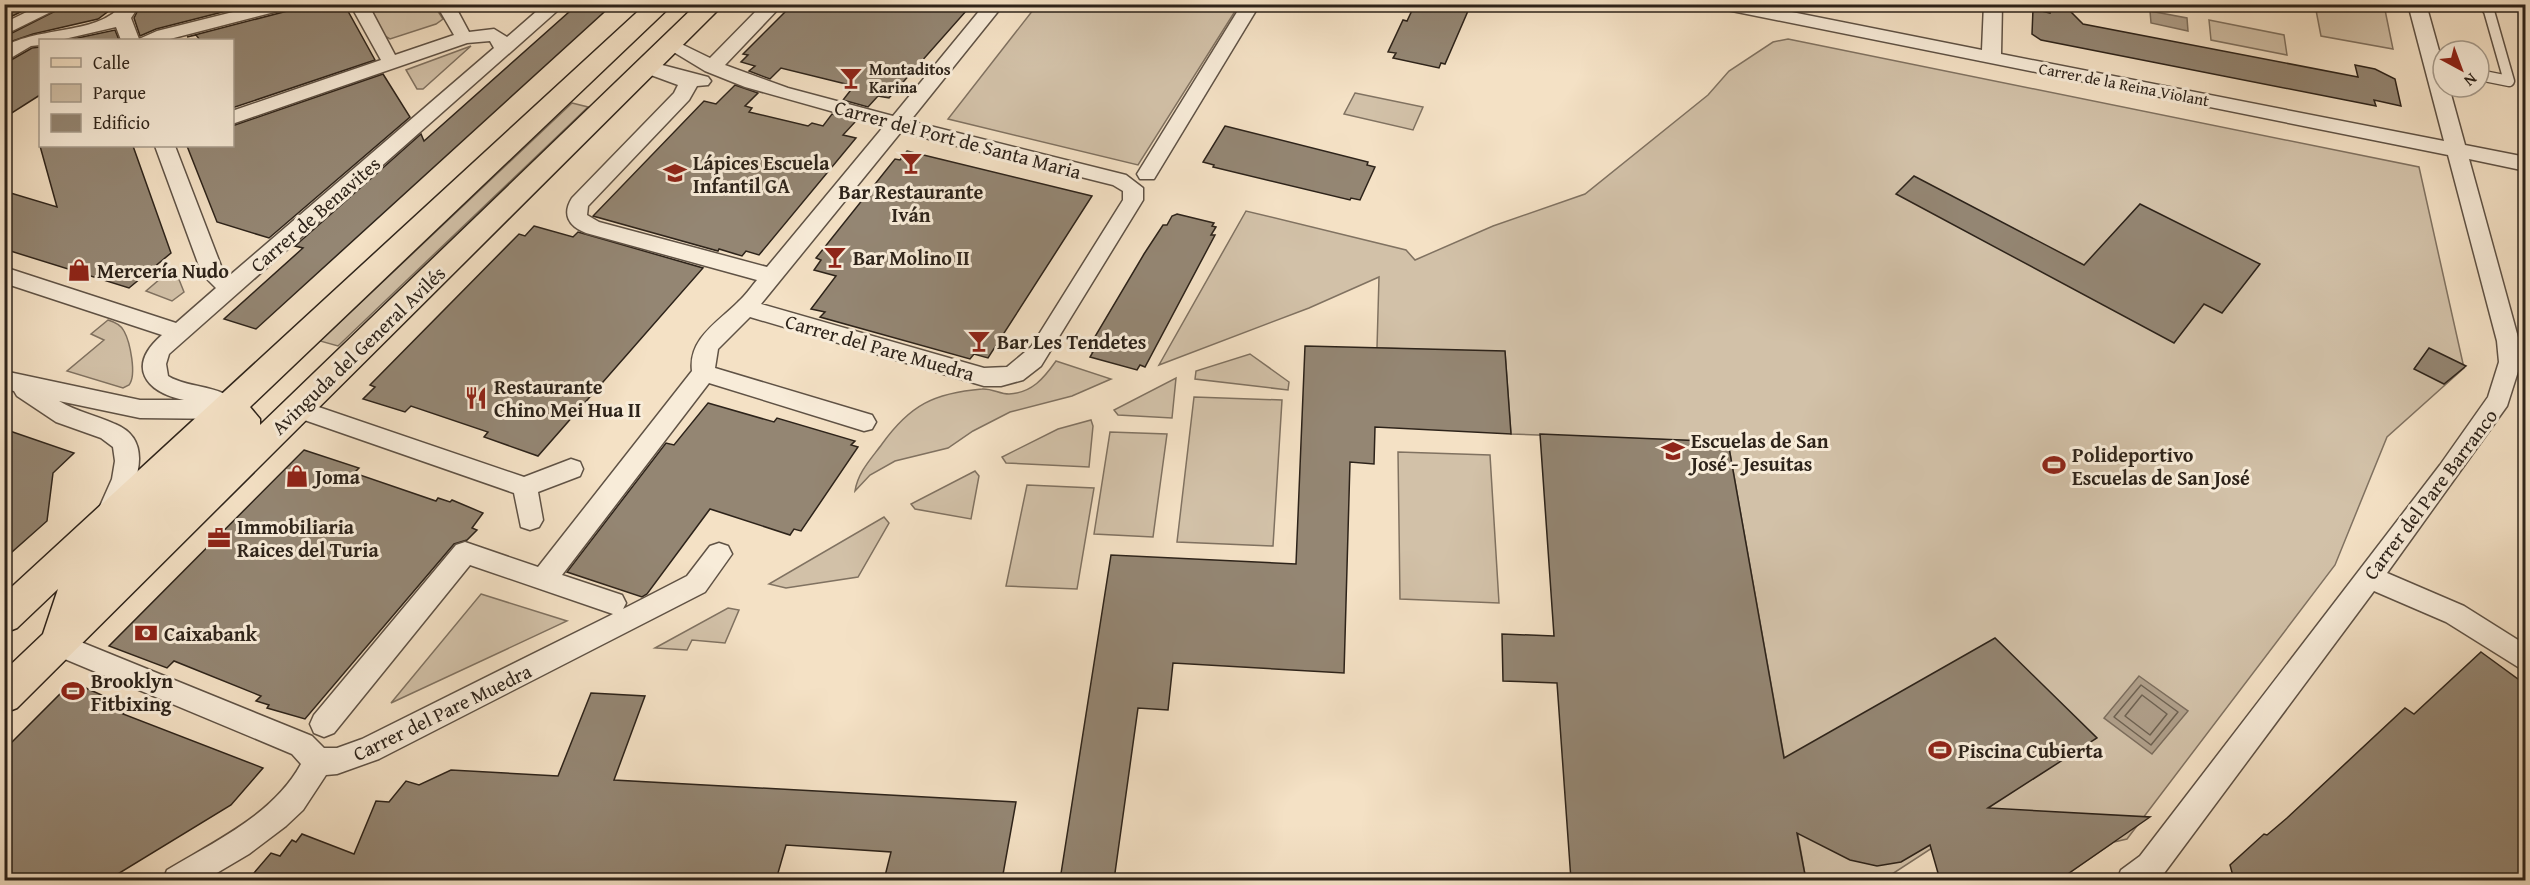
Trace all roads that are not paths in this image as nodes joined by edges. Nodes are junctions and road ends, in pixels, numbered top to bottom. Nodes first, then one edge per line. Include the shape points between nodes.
1 (58, 4) edge
2 (284, 4) edge
3 (359, 4) edge
4 (445, 4) edge
5 (556, 4) edge
6 (661, 4) edge
7 (684, 4) edge
8 (712, 4) edge
9 (774, 4) edge
10 (1251, 4) edge
11 (1722, 4) edge
12 (1993, 4) edge
13 (2418, 4) edge
14 (2484, 4) edge
15 (990, 5) edge
16 (127, 11) edge
17 (4, 30) edge
18 (460, 30) dead end
19 (4, 37) edge
20 (39, 39) edge
21 (40, 39) edge
22 (130, 39) edge
23 (150, 39) edge
24 (25, 42) junction
25 (670, 45) junction
26 (2431, 46) edge
27 (503, 50) junction
28 (4, 56) edge
29 (386, 56) dead end
30 (1990, 58) junction
31 (647, 67) junction
32 (712, 67) junction
33 (2491, 77) edge
34 (686, 78) junction
35 (781, 92) junction
36 (2445, 99) edge
37 (234, 117) edge
38 (898, 123) junction
39 (165, 147) edge
40 (2455, 149) junction
41 (2526, 164) edge
42 (1140, 181) junction
43 (4, 275) edge
44 (771, 276) junction
45 (232, 286) junction
46 (746, 309) junction
47 (178, 332) junction
48 (704, 373) junction
49 (11, 382) edge
50 (298, 409) junction
51 (230, 410) junction
52 (864, 422) dead end
53 (571, 469) dead end
54 (525, 487) junction
55 (530, 520) dead end
56 (102, 528) junction
57 (719, 554) dead end
58 (2368, 578) junction
59 (543, 580) junction
60 (613, 603) dead end
61 (4, 618) edge
62 (57, 644) junction
63 (2526, 660) edge
64 (4, 696) edge
65 (324, 724) dead end
66 (318, 762) junction
67 (178, 880) edge
68 (2132, 880) edge

1 - 17 street
2 - 23 street via 246,18 195,26
3 - 29 street
4 - 18 street
5 - 27 street, Carrer de Benavites
6 - 51 main road
7 - 31 main road via 641,47 637,55
8 - 25 main road, Avinguda del General Avilés
9 - 32 street
10 - 42 street
11 - 30 street, Carrer de la Reina Violant
12 - 30 street
13 - 26 street, Carrer del Pare Barranco
14 - 33 lane via 2509,81
15 - 38 street
16 - 21 street via 100,27
16 - 22 street
19 - 24 street
20 - 24 street
24 - 28 street
25 - 31 main road, Avinguda del General Avilés
25 - 32 street, Carrer del Port de Santa Maria
27 - 37 street via 503,43 494,35 464,38
27 - 45 street, Carrer de Benavites
30 - 40 street, Carrer de la Reina Violant
31 - 34 street, Carrer del Port de Santa Maria
31 - 50 main road, Avinguda del General Avilés
32 - 35 street, Carrer del Port de Santa Maria
34 - 35 street, Carrer del Port de Santa Maria
34 - 44 street via 688,85 677,103 579,202 576,218 593,228
35 - 38 street, Carrer del Port de Santa Maria
36 - 40 street, Carrer del Pare Barranco
38 - 42 street, Carrer del Port de Santa Maria via 918,132 1119,180
38 - 44 street
39 - 45 street via 213,274
40 - 41 street, Carrer de la Reina Violant
40 - 58 street, Carrer del Pare Barranco via 2508,341 2510,362 2499,400
42 - 46 street, Carrer del Pare Muedra via 1133,200 1039,353 1015,376 984,377
43 - 47 street
44 - 46 street
45 - 47 street, Carrer de Benavites
46 - 48 street via 706,349 701,363
47 - 51 street, Carrer de Benavites via 159,350 153,364 155,376 162,384 210,398
48 - 52 street
48 - 59 street
49 - 51 street via 140,408
49 - 56 street via 64,416 109,432 124,442 127,474
50 - 54 street
50 - 62 main road, Avinguda del General Avilés
51 - 56 main road
51 - 62 main road via 244,419 243,427 76,588
53 - 54 street
54 - 55 street
56 - 61 main road
57 - 66 street, Carrer del Pare Muedra via 686,591 369,750 337,761
58 - 63 street via 2455,614
58 - 68 street, Carrer del Pare Barranco via 2151,866
59 - 60 street
59 - 65 street via 465,553
62 - 64 main road, Avinguda del General Avilés
62 - 66 street via 302,745
66 - 67 street via 308,785 270,822

